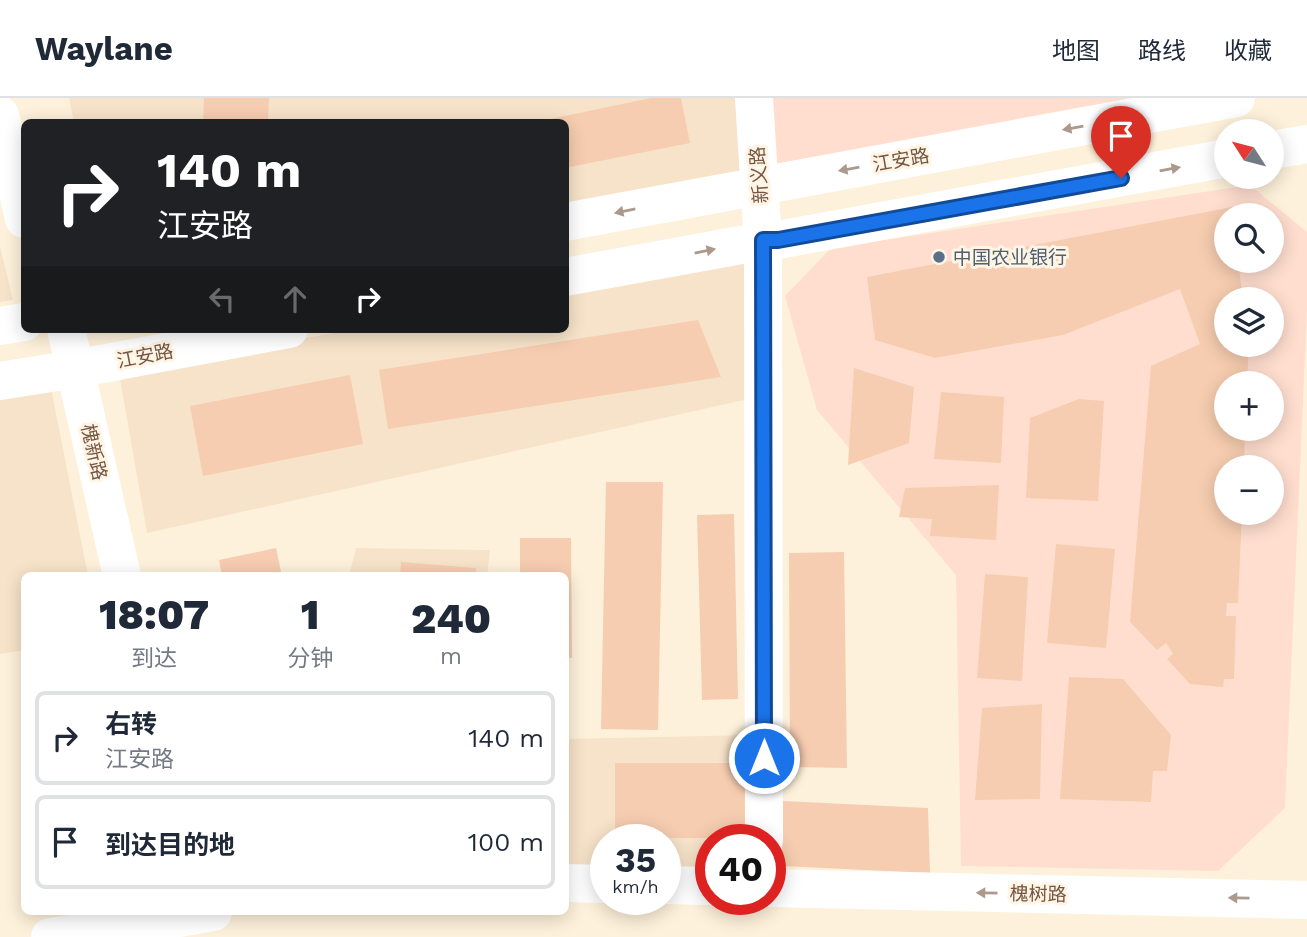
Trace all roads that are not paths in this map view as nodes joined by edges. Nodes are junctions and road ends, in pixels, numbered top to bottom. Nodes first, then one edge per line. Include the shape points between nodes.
1 (15, 98) edge
2 (754, 98) edge
3 (1236, 98) edge
4 (0, 116) edge
5 (21, 127) edge
6 (1307, 144) edge
7 (1284, 148) edge
8 (1214, 161) edge
9 (760, 186) junction
10 (21, 206) edge
11 (569, 221) edge
12 (763, 240) junction
13 (569, 276) edge
14 (21, 322) edge
15 (0, 326) edge
16 (52, 333) edge
17 (66, 333) edge
18 (267, 333) edge
19 (68, 370) junction
20 (0, 381) edge
21 (99, 572) edge
22 (121, 572) edge
23 (765, 824) edge
24 (569, 883) edge
25 (590, 884) edge
26 (786, 888) edge
27 (1307, 900) edge
28 (188, 921) edge
29 (50, 937) edge

1 - 5 street
2 - 9 street, 新义路
3 -> 9 street, 江安路
4 - 10 street
6 - 7 street
12 -> 8 street
9 -> 11 street, 江安路
9 - 12 street, 新义路
13 -> 12 street
12 - 23 street, 新义路
14 - 15 street
16 - 19 street, 槐新路
17 - 19 street, 槐新路
18 - 19 street, 江安路
19 - 20 street, 江安路
19 - 21 street, 槐新路
19 - 22 street, 槐新路
24 - 25 street
27 -> 26 street, 槐树路
28 - 29 street

